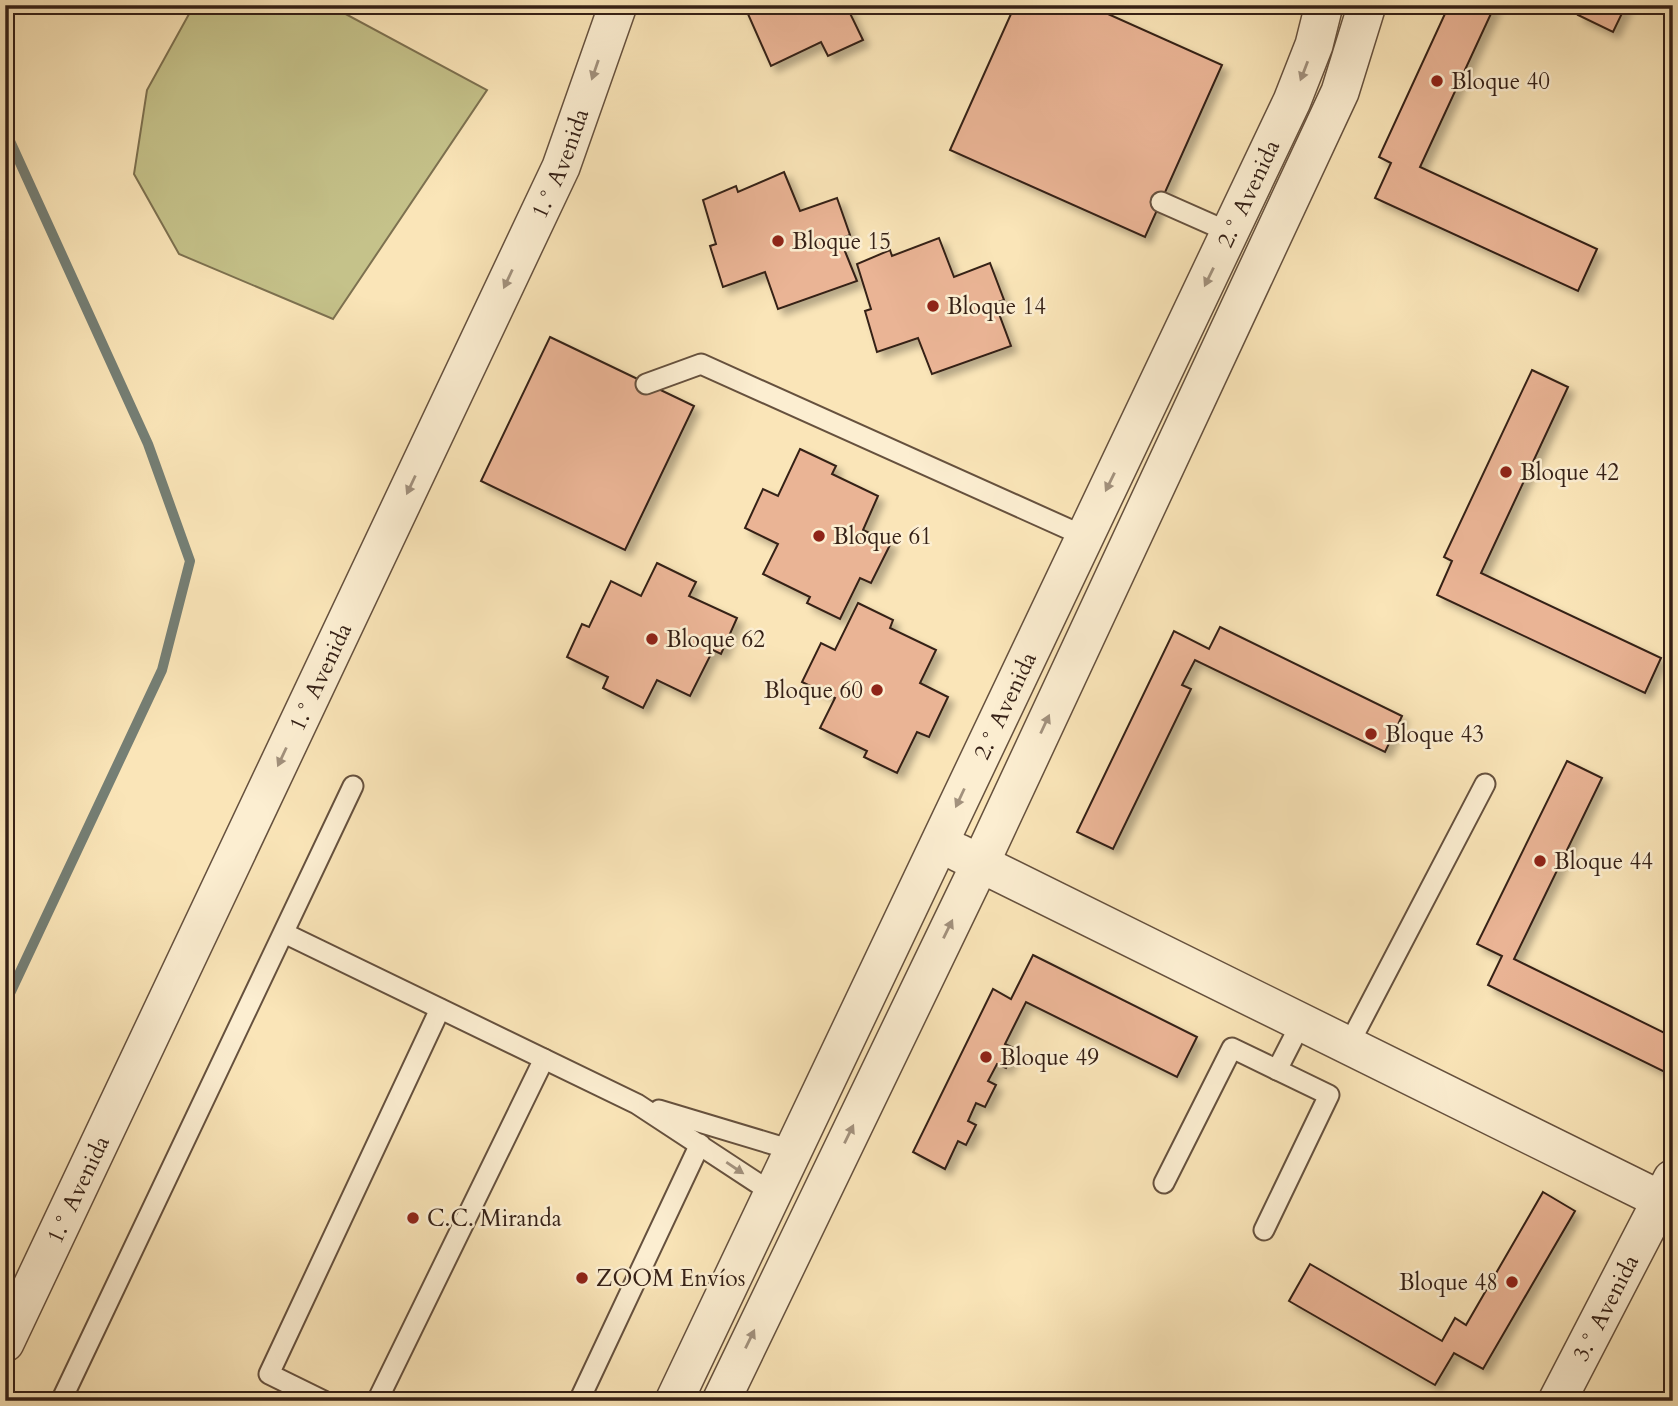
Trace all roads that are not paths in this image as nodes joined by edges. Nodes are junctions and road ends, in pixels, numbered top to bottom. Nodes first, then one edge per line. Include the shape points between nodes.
1 (618, 5) edge
2 (1324, 5) edge
3 (1367, 5) edge
4 (1161, 202) dead end
5 (1231, 233) junction
6 (646, 384) dead end
7 (1084, 536) junction
8 (1485, 784) dead end
9 (353, 786) dead end
10 (939, 843) junction
11 (980, 864) junction
12 (284, 933) junction
13 (440, 1009) junction
14 (1301, 1023) junction
15 (1348, 1046) junction
16 (544, 1059) junction
17 (1277, 1070) junction
18 (638, 1104) junction
19 (700, 1144) junction
20 (792, 1150) junction
21 (1164, 1183) dead end
22 (1667, 1189) edge
23 (774, 1194) junction
24 (1264, 1230) dead end
25 (5, 1343) edge
26 (61, 1401) edge
27 (324, 1401) edge
28 (377, 1401) edge
29 (579, 1401) edge
30 (674, 1401) edge
31 (721, 1401) edge
32 (1557, 1401) edge

1 -> 25 street, 1.° Avenida via 561,167
2 -> 5 street, 2.° Avenida via 1292,101
11 -> 3 street via 1340,92
4 - 5 lane
5 -> 7 street, 2.° Avenida
6 - 7 lane via 701,364
7 -> 10 street, 2.° Avenida
8 - 15 lane
9 - 12 lane
10 - 11 street
10 - 20 street, 2.° Avenida
11 - 14 street
31 -> 11 street
12 - 13 lane
12 - 26 lane
13 - 16 lane
13 - 27 lane via 269,1374
14 - 15 street
14 - 17 lane
15 - 22 street
16 - 18 lane
16 - 28 lane
17 - 21 lane via 1232,1048
17 - 24 lane via 1329,1095
18 - 19 lane
18 - 20 lane
19 -> 23 lane
19 - 29 lane
20 - 23 street, 2.° Avenida
22 - 32 street, 3.° Avenida
23 - 30 street, 2.° Avenida

